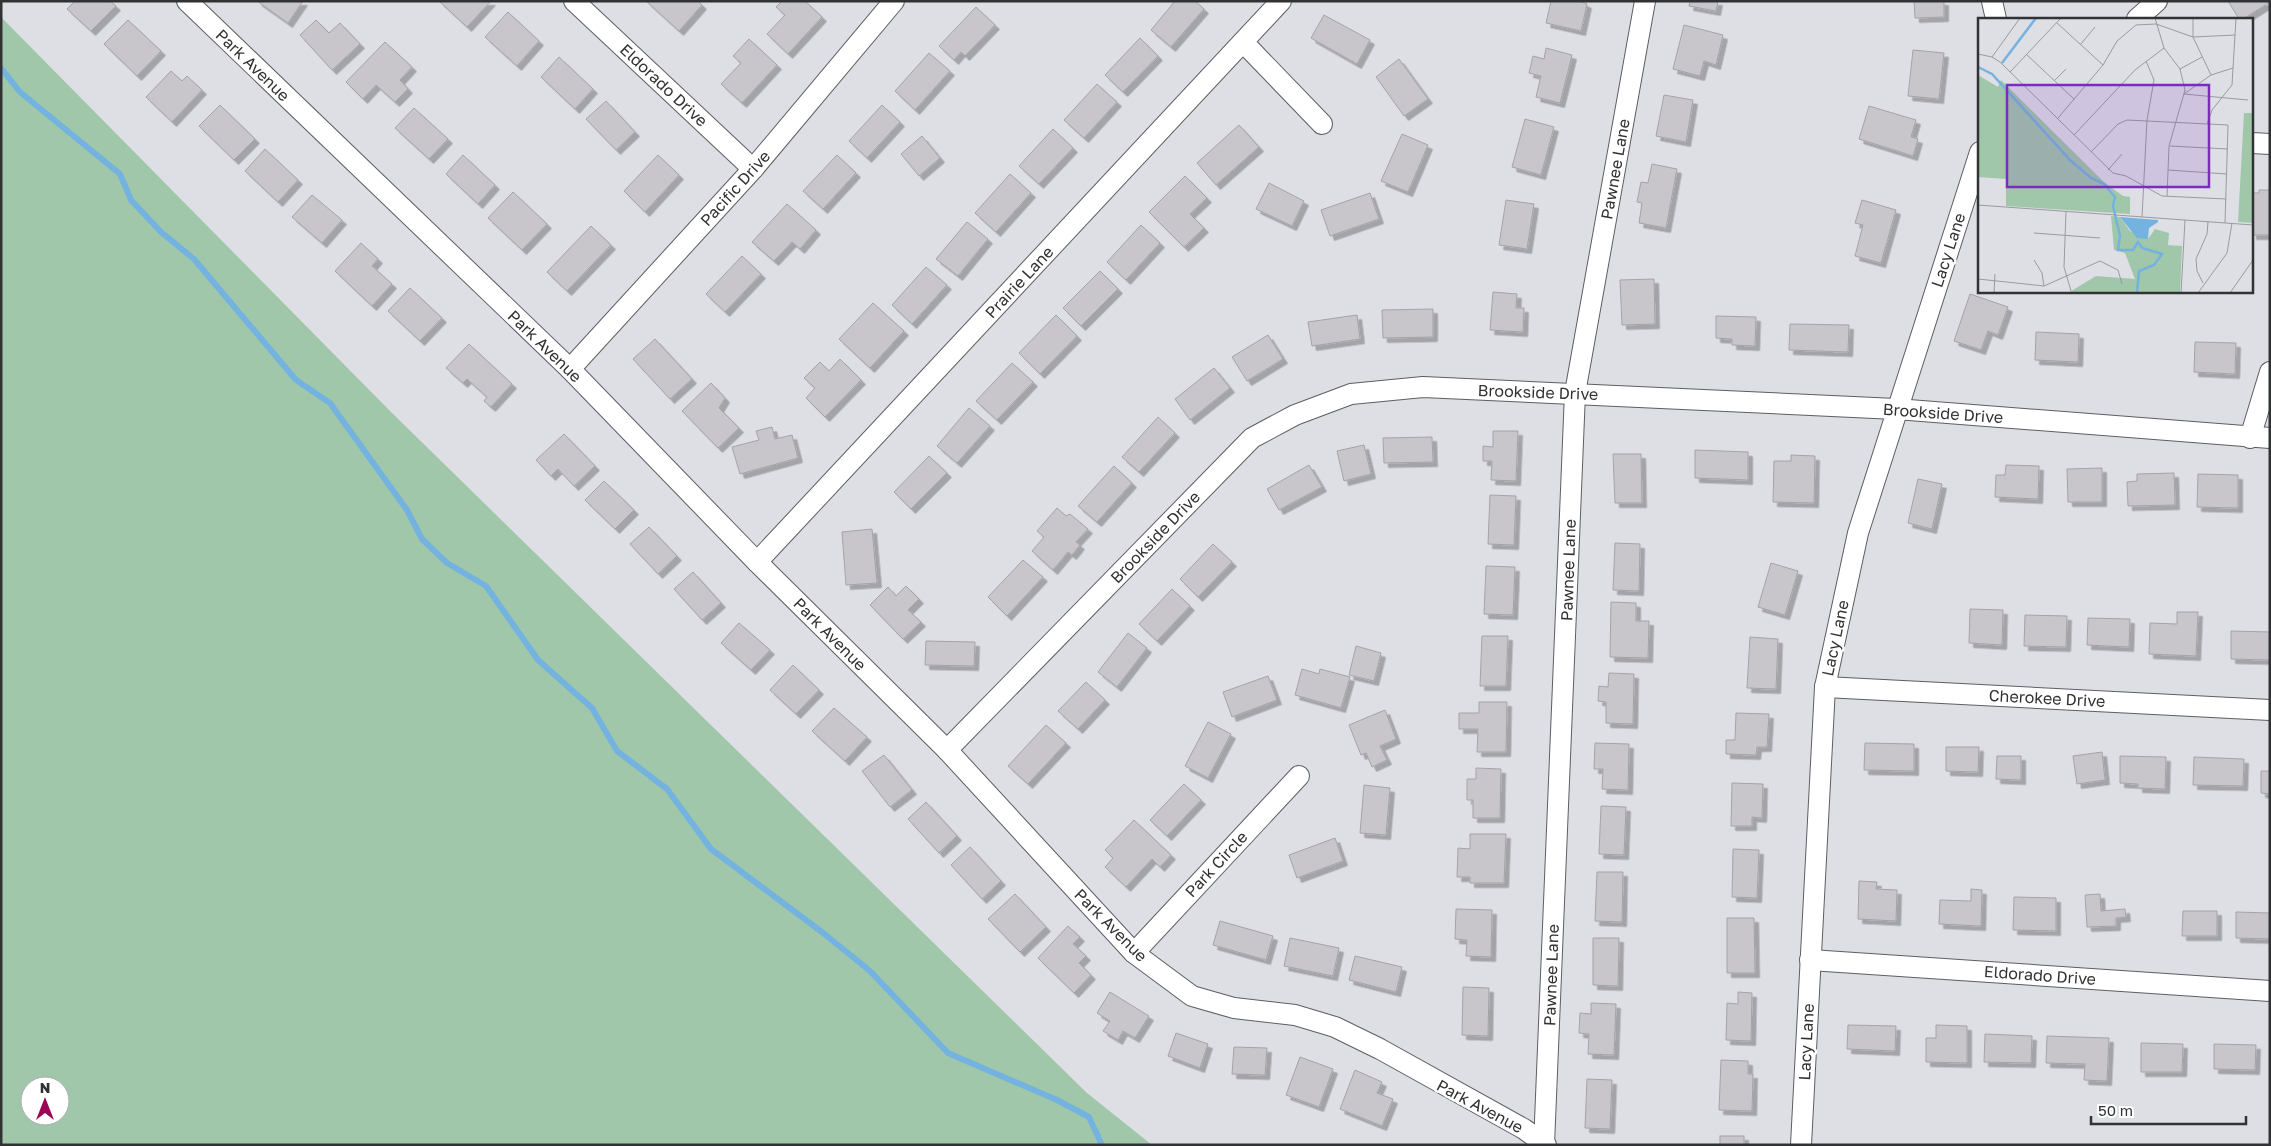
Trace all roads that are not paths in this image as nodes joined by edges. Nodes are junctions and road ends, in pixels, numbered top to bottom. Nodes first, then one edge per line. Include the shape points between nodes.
1 (187, 1) edge
2 (574, 1) edge
3 (894, 1) edge
4 (1281, 1) edge
5 (1645, 1) edge
6 (1992, 1) edge
7 (2157, 1) edge
8 (1996, 18) edge
9 (2138, 18) edge
10 (1243, 42) junction
11 (1322, 124) dead end
12 (2254, 143) edge
13 (2270, 144) edge
14 (1978, 158) edge
15 (753, 169) junction
16 (570, 369) junction
17 (2270, 372) edge
18 (1575, 393) junction
19 (1896, 409) junction
20 (2250, 438) junction
21 (2270, 438) edge
22 (757, 562) junction
23 (1825, 687) junction
24 (2270, 710) edge
25 (947, 750) junction
26 (1299, 776) dead end
27 (1134, 953) junction
28 (1810, 960) junction
29 (2270, 991) edge
30 (1545, 1144) edge
31 (1801, 1145) edge

1 - 16 street, Park Avenue
2 - 15 street, Eldorado Drive
3 - 15 street, Pacific Drive
4 - 10 street, Prairie Lane
5 - 18 street, Pawnee Lane
6 - 8 street
7 - 9 street
10 - 11 street
10 - 22 street, Prairie Lane
12 - 13 street
14 - 19 street, Lacy Lane
15 - 16 street, Pacific Drive
16 - 22 street, Park Avenue
17 - 20 street
18 - 19 street, Brookside Drive
18 - 25 street, Brookside Drive via 1424,388 1351,394 1296,415 1252,438
18 - 30 street, Pawnee Lane
19 - 20 street, Brookside Drive
19 - 23 street, Lacy Lane via 1858,534
20 - 21 street, Brookside Drive
22 - 25 street, Park Avenue
23 - 24 street, Cherokee Drive
23 - 28 street, Lacy Lane
25 - 27 street, Park Avenue
26 - 27 street, Park Circle
27 - 30 street, Park Avenue via 1192,996 1234,1008 1295,1015 1335,1027 1524,1129
28 - 29 street, Eldorado Drive
28 - 31 street, Lacy Lane

